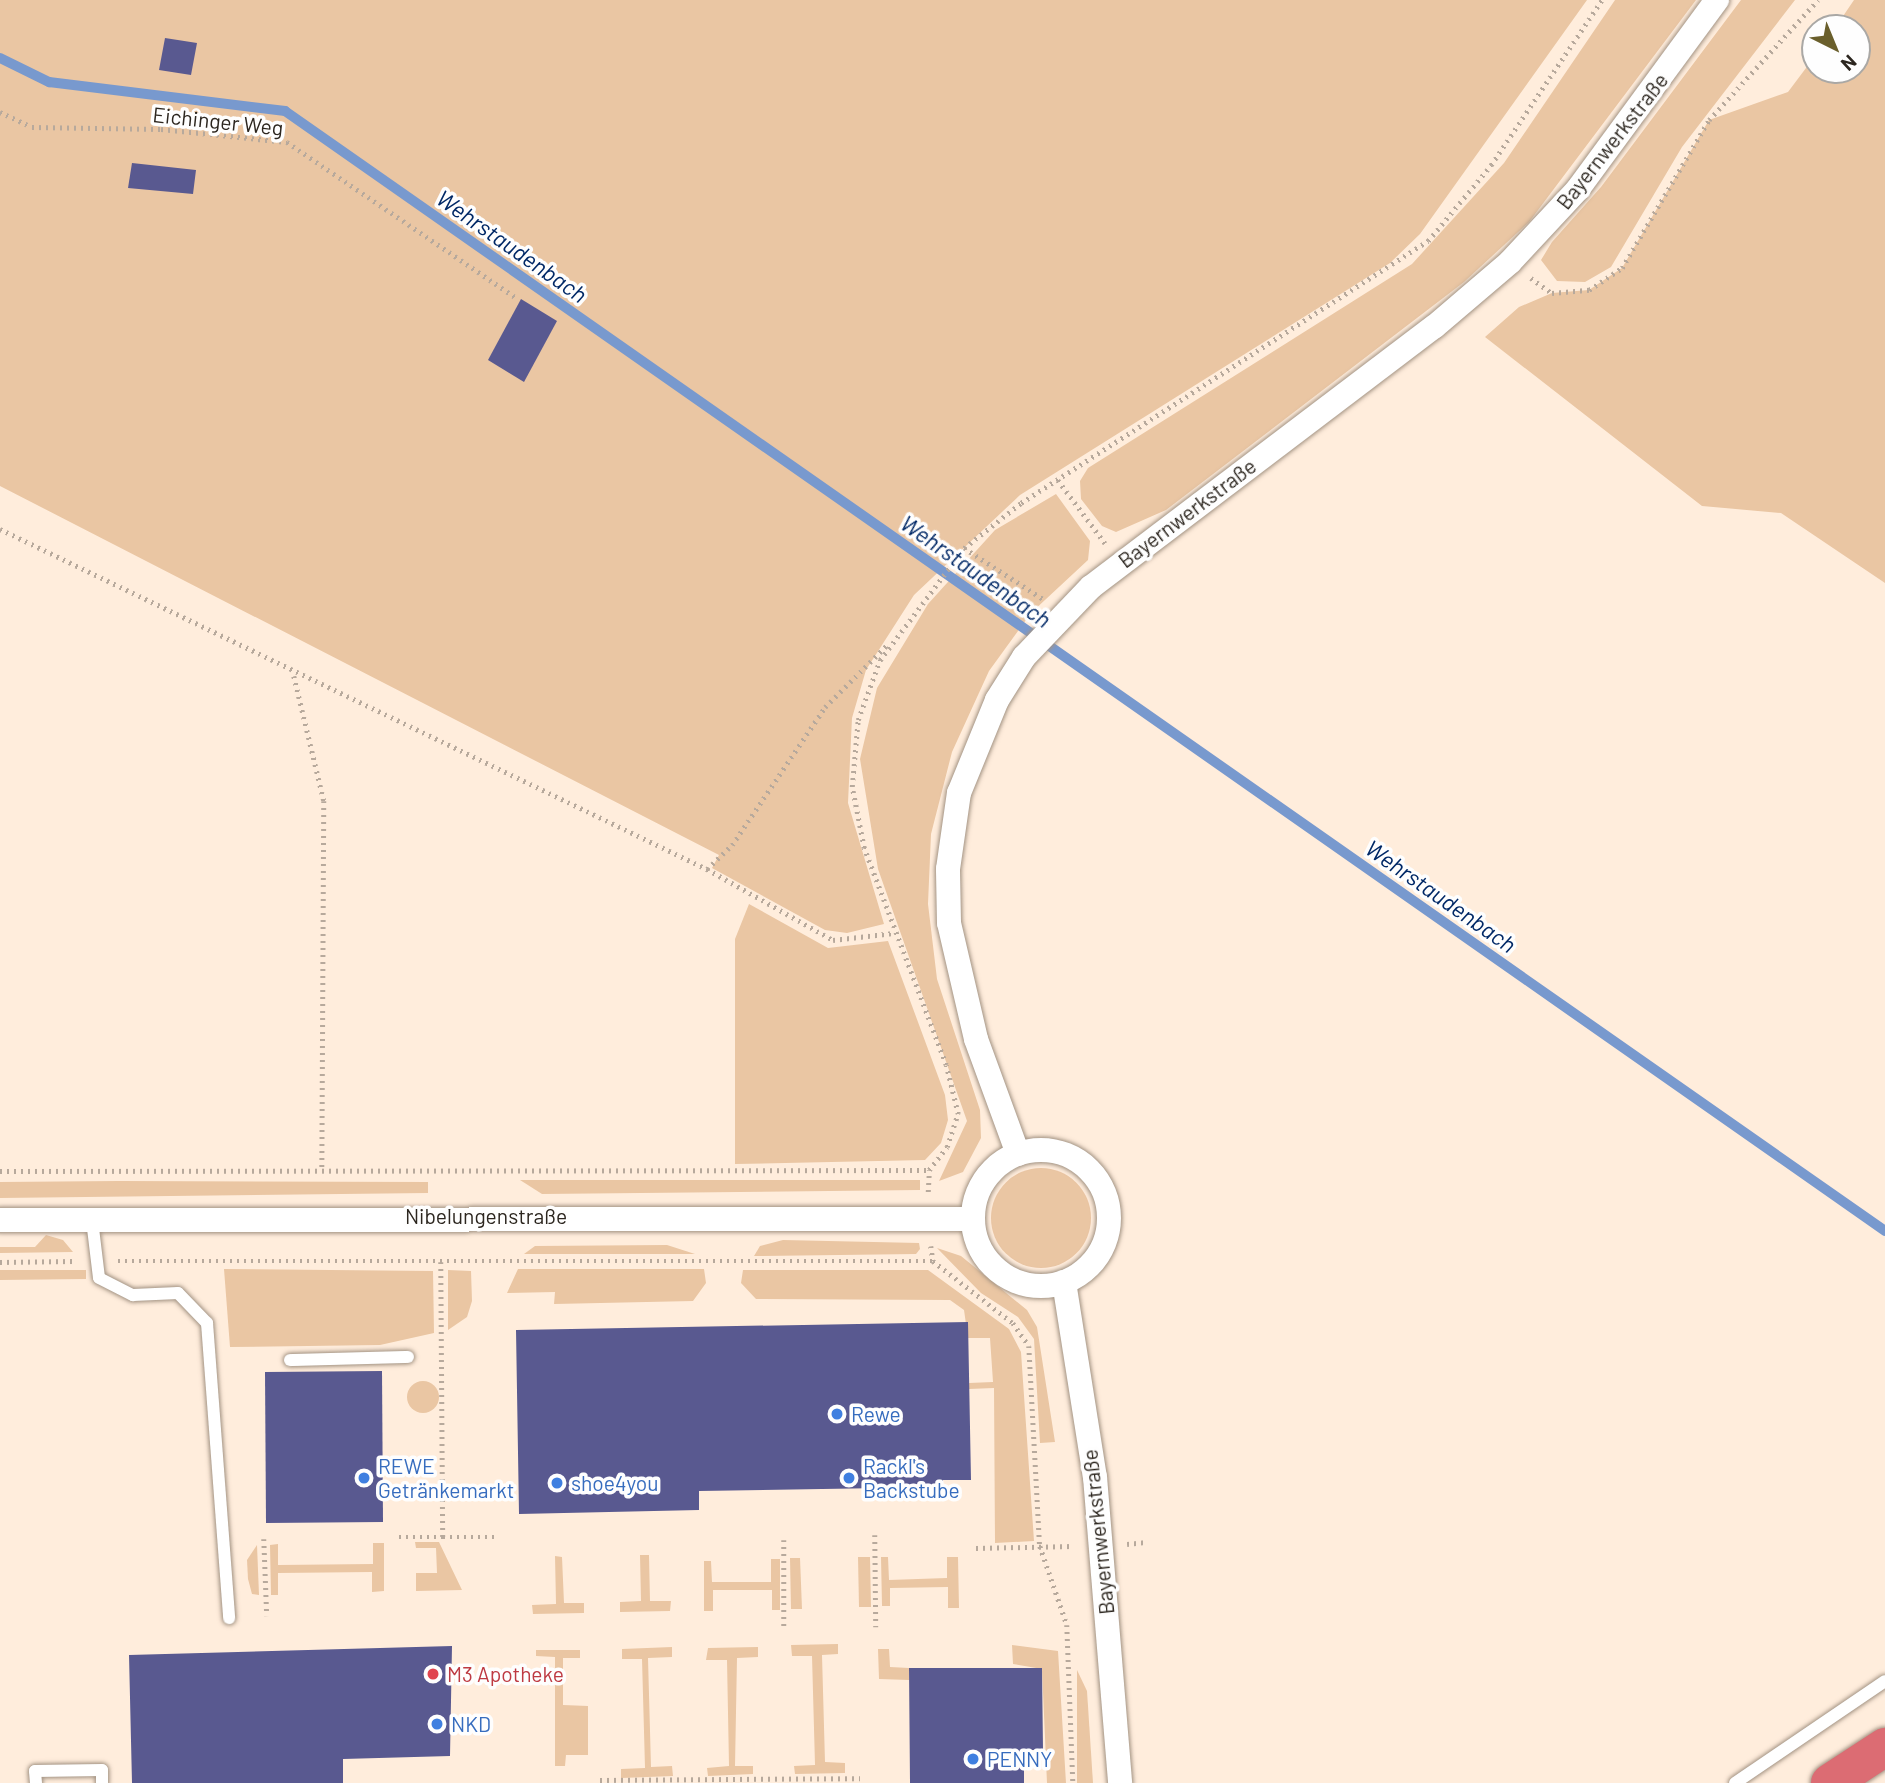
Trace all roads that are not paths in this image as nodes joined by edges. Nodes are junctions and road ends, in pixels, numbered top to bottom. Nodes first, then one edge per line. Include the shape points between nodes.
1 (1717, 0) edge
2 (1018, 1154) junction
3 (972, 1219) junction
4 (0, 1220) edge
5 (92, 1220) junction
6 (1064, 1282) junction
7 (408, 1357) dead end
8 (290, 1360) dead end
9 (229, 1618) dead end
10 (1885, 1681) edge
11 (1885, 1747) edge
12 (36, 1783) edge
13 (102, 1783) edge
14 (1120, 1783) edge
15 (1735, 1783) edge
16 (1830, 1783) edge

1 - 2 street, Bayernwerkstraße via 1578,189 1510,262 1434,327 1119,564 1064,612 1024,657 974,745 959,793 948,869 957,965 976,1039
2 - 3 street via 980,1186
2 - 6 street via 1055,1151 1076,1159 1104,1191 1109,1212 1098,1254
3 - 5 street, Nibelungenstraße
3 - 6 street via 982,1253 998,1271 1041,1286
4 - 5 street, Nibelungenstraße
5 - 9 lane via 99,1278 133,1295 178,1293 207,1323
6 - 14 street, Bayernwerkstraße via 1101,1546
7 - 8 lane
10 - 15 lane
11 - 16 highway
12 - 13 lane via 35,1771 102,1770

